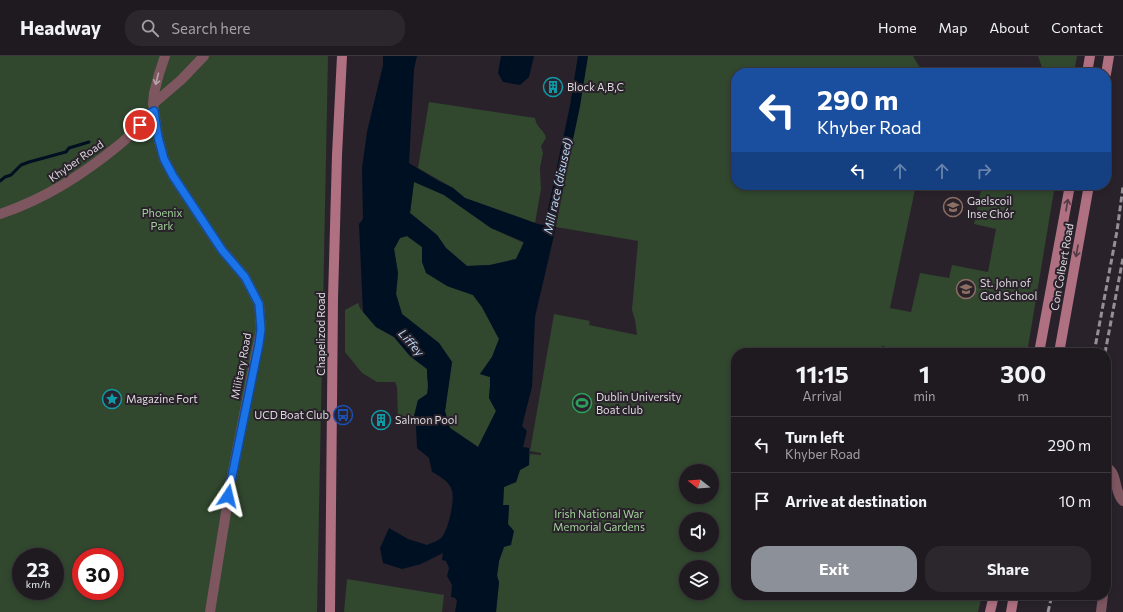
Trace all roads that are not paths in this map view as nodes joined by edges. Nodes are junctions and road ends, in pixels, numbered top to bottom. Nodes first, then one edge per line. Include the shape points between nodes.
1 (165, 56) edge
2 (204, 56) edge
3 (342, 56) edge
4 (1087, 56) edge
5 (1090, 56) edge
6 (1109, 56) edge
7 (1087, 68) edge
8 (1088, 68) edge
9 (1107, 68) edge
10 (154, 107) junction
11 (1069, 190) edge
12 (1088, 190) edge
13 (0, 214) edge
14 (1040, 348) edge
15 (1060, 348) edge
16 (1111, 471) edge
17 (1123, 501) edge
18 (993, 600) edge
19 (1013, 600) edge
20 (1102, 600) edge
21 (210, 612) edge
22 (330, 612) edge
23 (990, 612) edge
24 (1011, 612) edge
25 (1101, 612) edge

1 -> 10 street, Military Road via 154,93
2 - 10 street, Khyber Road
3 - 22 main road, Chapelizod Road via 333,299
4 - 7 main road
5 - 8 main road
6 - 9 main road
10 - 13 street, Khyber Road via 120,145 63,187 34,202
10 - 21 street, Military Road via 164,159 173,176 222,250 245,277 259,304 259,344 231,481
14 -> 11 main road, Con Colbert Road
12 -> 15 main road, Con Colbert Road
16 - 17 street
18 - 23 main road
19 - 24 main road
20 - 25 street

